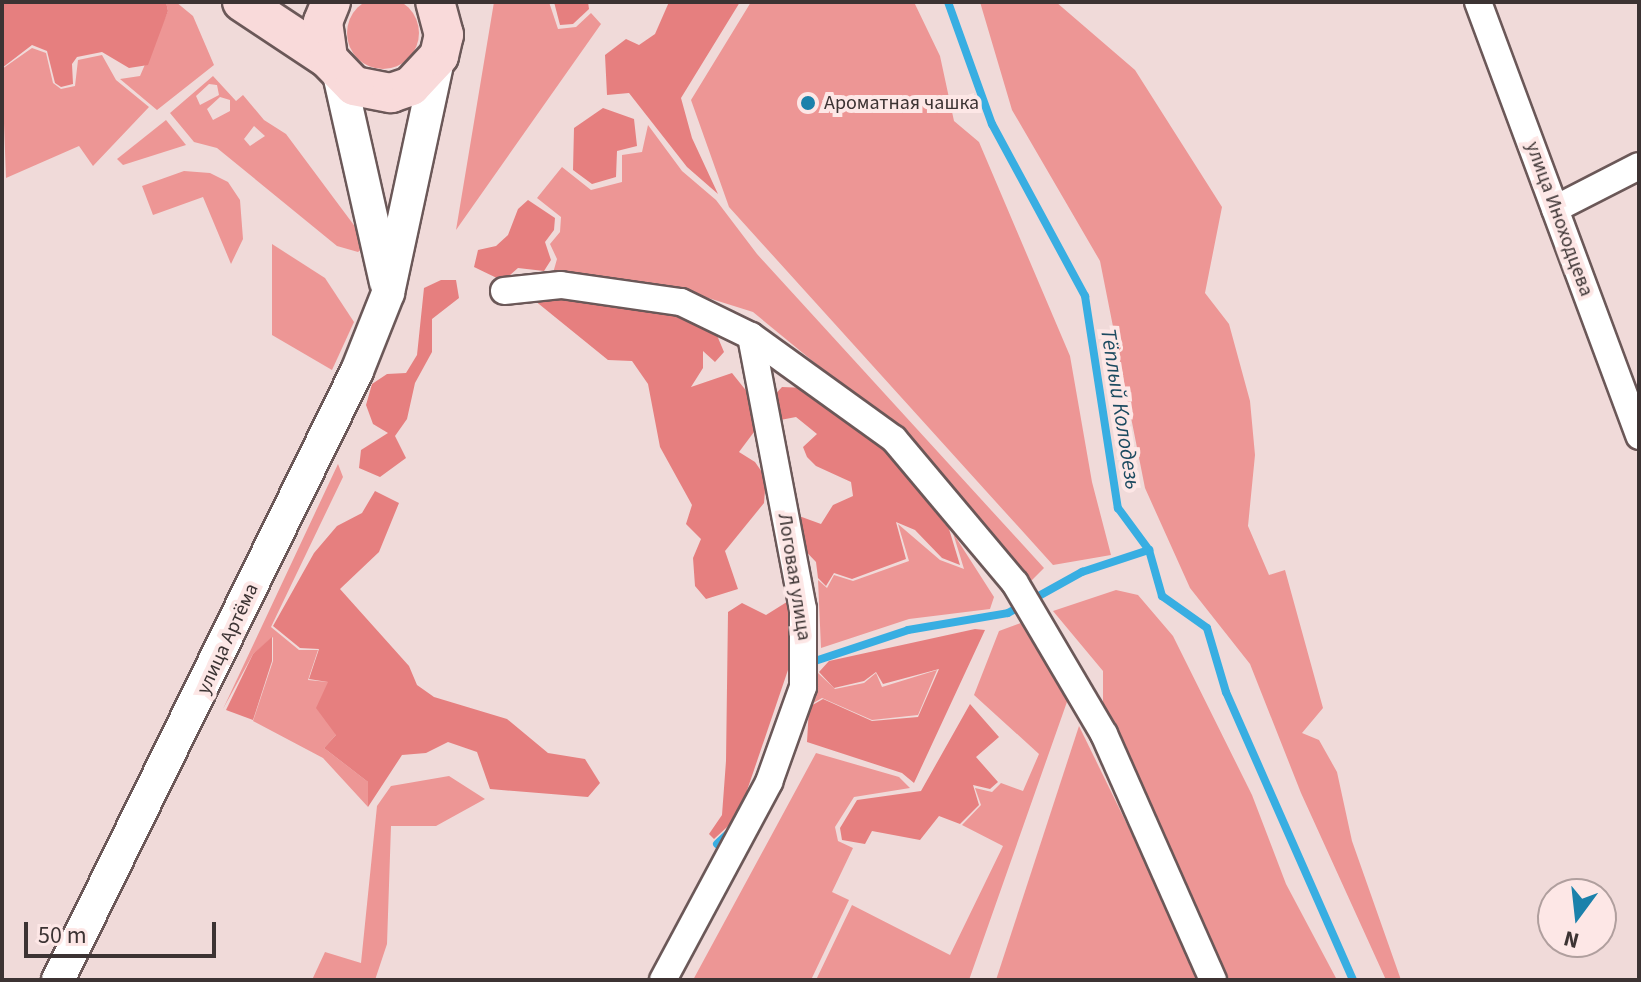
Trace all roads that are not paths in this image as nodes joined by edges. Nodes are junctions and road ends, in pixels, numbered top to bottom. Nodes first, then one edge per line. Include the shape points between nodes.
1 (242, 2) edge
2 (331, 2) edge
3 (435, 2) edge
4 (467, 2) edge
5 (1478, 2) edge
6 (439, 56) junction
7 (334, 67) junction
8 (1639, 166) edge
9 (1555, 209) junction
10 (504, 291) dead end
11 (388, 293) junction
12 (751, 336) junction
13 (1639, 436) edge
14 (58, 980) edge
15 (663, 980) edge
16 (1213, 980) edge

1 - 7 main road
2 - 7 main road via 323,22
3 - 6 main road via 444,35
4 - 6 main road
5 - 9 street, улица Иноходцева
6 - 7 main road via 419,80 391,93 354,86
6 - 11 street, улица Артёма
7 - 11 street
8 - 9 street
9 - 13 street, улица Иноходцева
10 - 12 street via 561,285 681,302
11 - 14 street, улица Артёма via 357,371
12 - 15 street, Логовая улица via 806,647 803,687 769,782
12 - 16 street via 894,439 1015,583 1104,734

